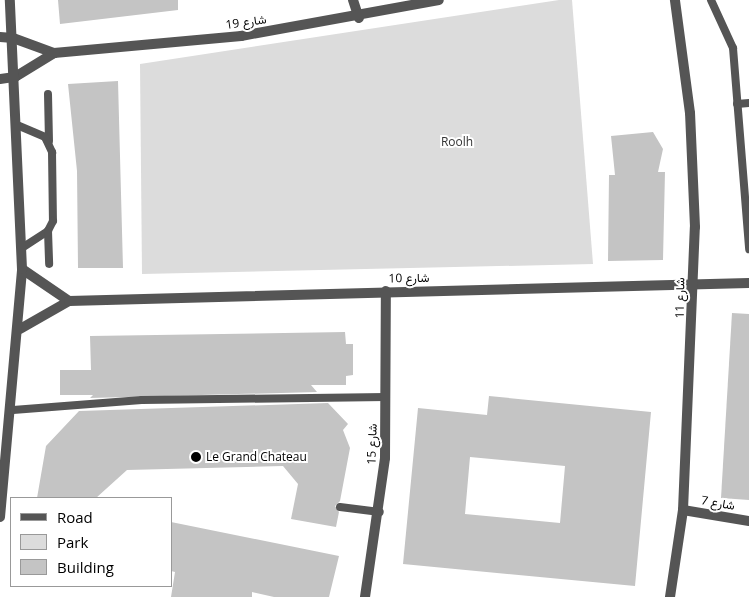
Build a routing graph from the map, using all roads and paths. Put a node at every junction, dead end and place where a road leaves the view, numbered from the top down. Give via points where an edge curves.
1 (10, 0) edge
2 (354, 0) edge
3 (439, 0) edge
4 (675, 0) edge
5 (712, 0) edge
6 (359, 18) junction
7 (0, 37) edge
8 (13, 38) junction
9 (54, 53) junction
10 (15, 77) junction
11 (0, 79) edge
12 (48, 94) dead end
13 (749, 103) edge
14 (737, 104) junction
15 (17, 125) junction
16 (49, 141) junction
17 (48, 230) junction
18 (22, 248) junction
19 (749, 249) edge
20 (49, 264) dead end
21 (22, 270) junction
22 (749, 283) edge
23 (692, 284) junction
24 (386, 291) junction
25 (69, 301) junction
26 (20, 329) junction
27 (386, 397) junction
28 (13, 410) junction
29 (340, 507) dead end
30 (683, 510) junction
31 (380, 512) junction
32 (0, 517) edge
33 (749, 521) edge
34 (365, 597) edge
35 (670, 597) edge

1 - 8 street
2 - 6 street
3 - 6 street, شارع 19
4 - 23 street, شارع 11 via 694,170
5 - 14 lane via 733,48
6 - 9 street, شارع 19 via 241,36
7 - 8 street, شارع 19
8 - 9 street, شارع 19
8 - 10 street
9 - 10 street, شارع 19
10 - 11 street
10 - 15 street
12 - 16 lane
13 - 14 lane
14 - 19 lane
15 - 16 lane
15 - 18 street
16 - 17 lane via 54,221
17 - 18 lane
17 - 20 lane
18 - 21 street
21 - 25 street
21 - 26 street
22 - 23 street, شارع 10
23 - 24 street, شارع 10
23 - 30 street, شارع 11
24 - 25 street, شارع 10
24 - 27 street, شارع 15
25 - 26 street, شارع 10
26 - 28 street
27 - 28 lane via 142,400
27 - 31 street, شارع 15
28 - 32 street
29 - 31 lane
30 - 33 street, شارع 7
30 - 35 street, شارع 11
31 - 34 street, شارع 15

